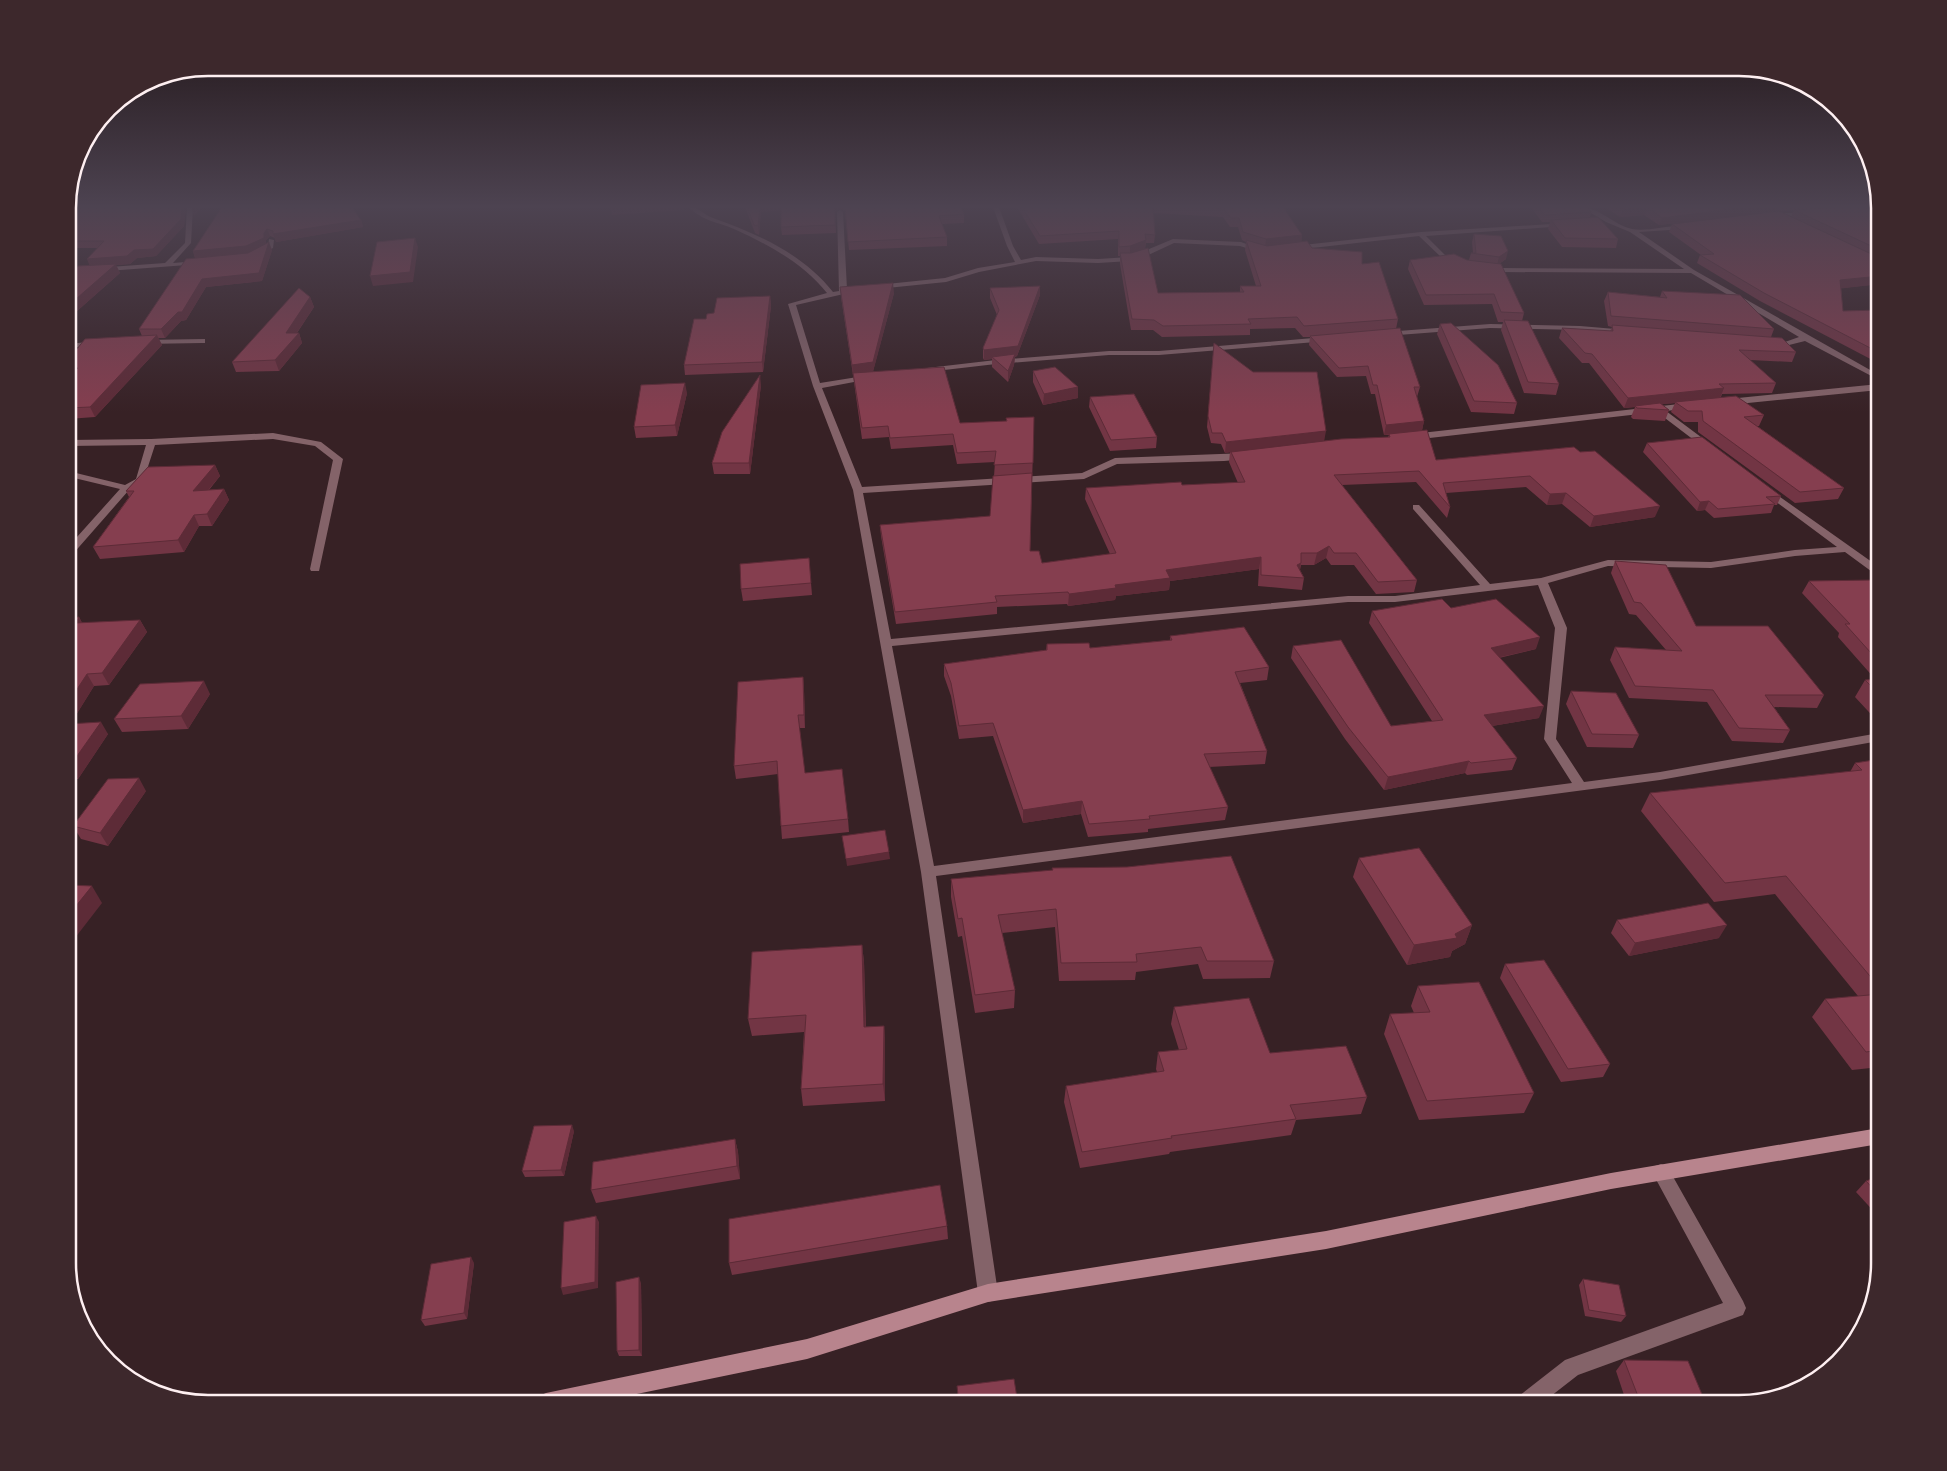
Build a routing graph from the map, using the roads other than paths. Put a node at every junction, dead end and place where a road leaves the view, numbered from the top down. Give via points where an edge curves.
1 (814, 276) edge
2 (838, 276) edge
3 (960, 276) edge
4 (1700, 276) edge
5 (837, 292) junction
6 (1635, 333) edge
7 (1374, 335) edge
8 (1335, 338) edge
9 (1806, 338) junction
10 (202, 341) dead end
11 (110, 342) edge
12 (136, 342) edge
13 (1765, 342) edge
14 (77, 345) edge
15 (921, 371) edge
16 (1871, 373) edge
17 (884, 376) edge
18 (816, 386) junction
19 (1871, 388) edge
20 (1716, 403) edge
21 (1697, 405) edge
22 (1658, 409) junction
23 (1402, 438) edge
24 (151, 442) junction
25 (77, 443) edge
26 (1253, 455) edge
27 (1719, 455) edge
28 (77, 476) edge
29 (1756, 483) edge
30 (126, 488) junction
31 (858, 490) junction
32 (1416, 507) dead end
33 (77, 543) edge
34 (1847, 549) junction
35 (1871, 566) edge
36 (315, 569) dead end
37 (1542, 581) junction
38 (1488, 588) junction
39 (887, 643) junction
40 (1871, 739) edge
41 (1581, 786) junction
42 (928, 872) junction
43 (1871, 1137) edge
44 (1661, 1172) junction
45 (988, 1293) junction
46 (589, 1395) edge
47 (1537, 1395) edge

1 - 5 street
2 - 5 street
3 - 5 street
4 - 9 street
5 - 18 street via 792,304
6 - 7 street via 1490,326
8 - 15 street via 996,362
9 - 13 street via 1785,344
9 - 16 street
10 - 12 street
11 - 14 street
17 - 18 street
18 - 31 street
19 - 20 street
21 - 22 street
22 - 23 street
22 - 27 street
24 - 25 street
24 - 30 street via 140,480
24 - 36 street via 273,436 318,444 338,460
26 - 31 street via 1115,461 1084,476
28 - 30 street
29 - 34 street
30 - 33 street
31 - 39 street
32 - 38 street
34 - 35 street
34 - 37 street via 1711,565 1608,563
37 - 38 street
37 - 41 street via 1561,628 1550,739
38 - 39 street
39 - 42 street
40 - 41 street via 1660,776
41 - 42 street
42 - 45 street
43 - 44 street
44 - 45 street via 1326,1240
44 - 47 street via 1736,1308 1572,1367
45 - 46 street via 807,1349

